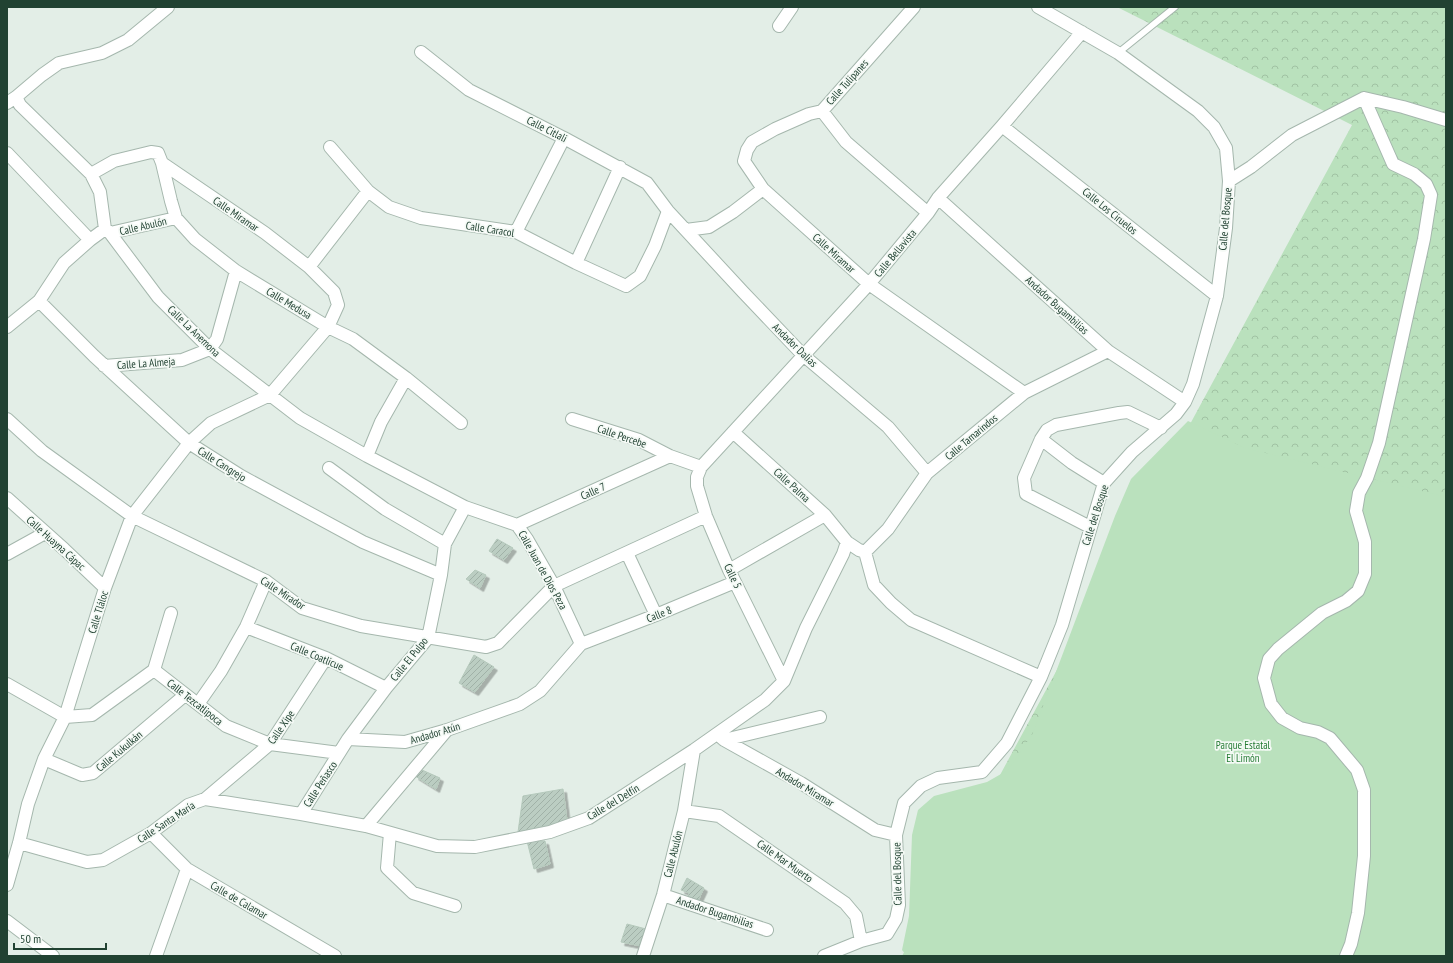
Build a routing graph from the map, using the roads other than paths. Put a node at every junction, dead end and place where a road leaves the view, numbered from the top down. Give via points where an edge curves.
1 (168, 7) edge
2 (792, 7) edge
3 (914, 7) edge
4 (1038, 7) edge
5 (1175, 7) edge
6 (779, 26) dead end
7 (1082, 32) junction
8 (421, 52) dead end
9 (1118, 54) junction
10 (1364, 98) junction
11 (12, 100) edge
12 (822, 111) junction
13 (1446, 120) edge
14 (1002, 126) junction
15 (564, 138) junction
16 (330, 147) dead end
17 (747, 150) joint
18 (7, 153) edge
19 (160, 158) junction
20 (620, 167) junction
21 (91, 174) junction
22 (1229, 181) junction
23 (763, 189) junction
24 (368, 191) junction
25 (938, 198) junction
26 (668, 211) junction
27 (928, 213) junction
28 (176, 218) junction
29 (686, 230) junction
30 (108, 231) junction
31 (516, 232) junction
32 (90, 240) junction
33 (576, 263) junction
34 (309, 267) junction
35 (236, 271) junction
36 (869, 284) junction
37 (1217, 296) junction
38 (39, 301) junction
39 (7, 327) edge
40 (328, 327) junction
41 (210, 349) junction
42 (1108, 351) junction
43 (803, 355) junction
44 (104, 366) junction
45 (406, 378) junction
46 (1024, 393) junction
47 (270, 395) junction
48 (1185, 402) junction
49 (7, 419) edge
50 (572, 419) dead end
51 (461, 423) dead end
52 (1161, 428) junction
53 (733, 432) junction
54 (1041, 439) junction
55 (189, 443) junction
56 (367, 456) junction
57 (670, 456) junction
58 (701, 467) junction
59 (329, 468) dead end
60 (927, 473) junction
61 (1104, 483) junction
62 (7, 498) edge
63 (466, 507) junction
64 (132, 516) junction
65 (706, 516) junction
66 (825, 516) junction
67 (517, 525) junction
68 (1090, 528) junction
69 (45, 533) junction
70 (847, 542) junction
71 (445, 544) junction
72 (862, 551) junction
73 (627, 553) junction
74 (7, 554) edge
75 (728, 570) junction
76 (441, 575) junction
77 (266, 581) junction
78 (735, 582) junction
79 (554, 586) junction
80 (105, 588) junction
81 (171, 613) dead end
82 (656, 616) junction
83 (246, 627) junction
84 (428, 638) junction
85 (581, 644) junction
86 (326, 658) junction
87 (154, 670) junction
88 (1041, 677) junction
89 (784, 681) junction
90 (7, 684) edge
91 (386, 688) junction
92 (185, 696) junction
93 (198, 704) junction
94 (65, 717) junction
95 (820, 717) dead end
96 (447, 730) junction
97 (720, 737) junction
98 (348, 739) junction
99 (270, 744) junction
100 (694, 750) junction
101 (339, 753) junction
102 (44, 759) junction
103 (205, 799) junction
104 (684, 811) junction
105 (301, 814) junction
106 (366, 826) junction
107 (390, 832) junction
108 (151, 833) junction
109 (896, 835) junction
110 (19, 843) junction
111 (187, 870) junction
112 (7, 885) edge
113 (663, 895) junction
114 (455, 906) dead end
115 (7, 921) edge
116 (767, 930) dead end
117 (861, 941) junction
118 (53, 956) edge
119 (156, 956) edge
120 (335, 956) edge
121 (643, 956) edge
122 (824, 956) edge
123 (1346, 956) edge

1 - 11 street via 128,40 102,53 59,63
2 - 6 street
3 - 12 street, Calle Tulipanes
4 - 7 street, Calle del Bosque
5 - 9 lane
7 - 9 street, Calle del Bosque
7 - 14 street, Calle Bellavista
8 - 15 street, Calle Citlali via 469,90
9 - 22 street, Calle del Bosque via 1198,111 1214,127 1226,148
10 - 13 street
10 - 22 street via 1292,135
10 - 123 street via 1393,164 1414,174 1426,184 1431,195 1424,239 1379,443 1359,493 1356,511 1365,542 1365,574 1358,591 1346,601 1322,613 1278,649 1269,659 1264,678 1271,704 1282,718 1300,728 1330,738 1357,770 1364,790 1364,856 1358,913
11 - 21 street, Calle La Anemona
12 - 17 street, Calle Tulipanes via 775,129 752,142
12 - 27 street via 846,142
14 - 25 street, Calle Bellavista
14 - 37 street, Calle Los Ciruelos
15 - 20 street, Calle Citlali
15 - 31 street
16 - 24 street, Calle Caracol
17 - 23 street, Calle Miramar via 744,161
18 - 32 street
19 - 21 street via 151,152 114,161
19 - 28 street, Calle Medusa
19 - 34 street, Calle Miramar
20 - 26 street, Calle Citlali via 647,183
20 - 33 street
21 - 30 street, Calle La Anemona via 100,192
22 - 37 street, Calle del Bosque
23 - 29 street via 709,227
23 - 36 street, Calle Miramar
24 - 31 street, Calle Caracol via 389,207 421,218
24 - 34 street
25 - 27 street, Calle Bellavista
25 - 42 street, Andador Bugambilias
26 - 29 street, Andador Dalias
26 - 33 street, Calle Caracol via 640,276 626,286
27 - 36 street, Calle Bellavista
28 - 30 street, Calle Abulón
28 - 35 street, Calle Medusa via 195,240
29 - 43 street, Andador Dalias
30 - 32 street, Calle Abulón
30 - 41 street, Calle La Anemona via 158,297
31 - 33 street, Calle Caracol
32 - 38 street, Calle Abulón via 64,263
34 - 40 street, Calle Miramar via 334,292 338,305
35 - 40 street, Calle Medusa
35 - 41 street via 218,339
36 - 43 street, Calle Bellavista
36 - 46 street, Calle Miramar
37 - 48 street, Calle del Bosque via 1193,384
38 - 39 street, Calle Abulón
38 - 44 street, Calle Cangrejo
40 - 45 street, Calle Medusa via 353,339
40 - 47 street
41 - 44 street, Calle La Almeja via 182,360
41 - 47 street, Calle La Anemona
42 - 46 street, Calle Tamarindos
42 - 48 street, Andador Bugambilias
43 - 53 street, Calle Bellavista
43 - 60 street, Andador Dalias via 888,427
44 - 55 street, Calle Cangrejo
45 - 51 street, Calle Medusa
45 - 56 street
46 - 60 street, Calle Tamarindos
47 - 55 street, Calle Tláloc via 211,423
47 - 56 street, Calle La Anemona via 300,418
48 - 52 street, Calle del Bosque
49 - 64 street, Calle Mirador via 42,450
50 - 57 street, Calle Percebe via 639,440
52 - 54 street via 1128,412 1056,425 1047,430
52 - 61 street, Calle del Bosque via 1132,452
53 - 58 street, Calle Bellavista
53 - 66 street, Calle Palma
54 - 61 street
54 - 68 street via 1024,478 1026,494
55 - 64 street, Calle Tláloc
55 - 76 street, Calle Cangrejo via 241,476 363,542
56 - 63 street, Calle La Anemona
57 - 58 street, Calle Percebe
57 - 67 street, Calle 7
58 - 65 street, Calle 5 via 697,486
59 - 71 street via 385,509
60 - 72 street, Calle Tamarindos via 888,529
61 - 68 street, Calle del Bosque
62 - 69 street, Calle Huayna Cápac
63 - 67 street, Calle Juan de Dios Peza
63 - 71 street, Calle El Pulpo
64 - 77 street, Calle Mirador
64 - 80 street, Calle Tláloc
65 - 73 street
65 - 75 street, Calle 5
66 - 70 street, Calle Palma
66 - 75 street
67 - 79 street, Calle Juan de Dios Peza
68 - 88 street, Calle del Bosque via 1062,625
69 - 74 street
69 - 80 street, Calle Huayna Cápac
70 - 72 street, Calle Palma
70 - 89 street
71 - 76 street, Calle El Pulpo
72 - 88 street via 874,585 911,620
73 - 79 street
73 - 82 street
75 - 78 street, Calle 5
76 - 84 street, Calle El Pulpo
77 - 83 street
77 - 84 street, Calle Mirador via 302,608 361,626
78 - 82 street, Calle 8
78 - 89 street, Calle 5
79 - 84 street, Calle Mirador via 498,643 486,647
79 - 85 street, Calle Juan de Dios Peza
80 - 94 street, Calle Tláloc
81 - 87 street
82 - 85 street, Calle 8
83 - 86 street, Calle Coatlicue
83 - 93 street via 221,672
84 - 91 street, Calle El Pulpo
85 - 96 street, Andador Atún via 540,691 520,704
86 - 91 street, Calle Coatlicue
86 - 99 street, Calle Xipe
87 - 92 street, Calle Tezcatlipoca
87 - 94 street via 92,715
88 - 109 street, Calle del Bosque via 1007,743 982,772 938,778 921,786 904,803
89 - 97 street, Calle del Delfín
90 - 94 street
91 - 98 street, Calle El Pulpo
92 - 93 street, Calle Tezcatlipoca
92 - 102 street, Calle Kukulkán via 93,773 82,775
93 - 99 street, Calle Tezcatlipoca via 226,726
94 - 102 street, Calle Tláloc
95 - 97 street
96 - 98 street, Andador Atún via 406,742
96 - 106 street
97 - 100 street, Calle del Delfín
97 - 109 street, Andador Miramar via 801,783 875,830
98 - 101 street, Calle El Pulpo
99 - 101 street, Calle Tezcatlipoca
99 - 103 street, Calle Xipe
100 - 104 street, Calle Abulón
100 - 107 street, Calle del Delfín via 589,818 550,832 474,847 437,846
101 - 105 street, Calle Peñasco
102 - 110 street, Calle Tláloc via 28,804
103 - 105 street, Calle Santa María
103 - 108 street, Calle Santa María via 188,805
104 - 113 street, Calle Abulón
104 - 117 street, Calle Mar Muerto via 719,816 845,903 856,916
105 - 106 street, Calle Santa María
106 - 107 street, Calle del Delfín
107 - 114 street via 387,868 413,893
108 - 110 street, Calle Santa María via 103,860 87,862
108 - 111 street, Calle de Calamar
109 - 117 street, Calle del Bosque via 899,905 896,919 887,934
110 - 112 street, Calle Tláloc
111 - 119 street
111 - 120 street, Calle de Calamar
113 - 116 street, Andador Bugambilias
113 - 121 street, Calle Abulón
115 - 118 street
117 - 122 street, Calle del Bosque

